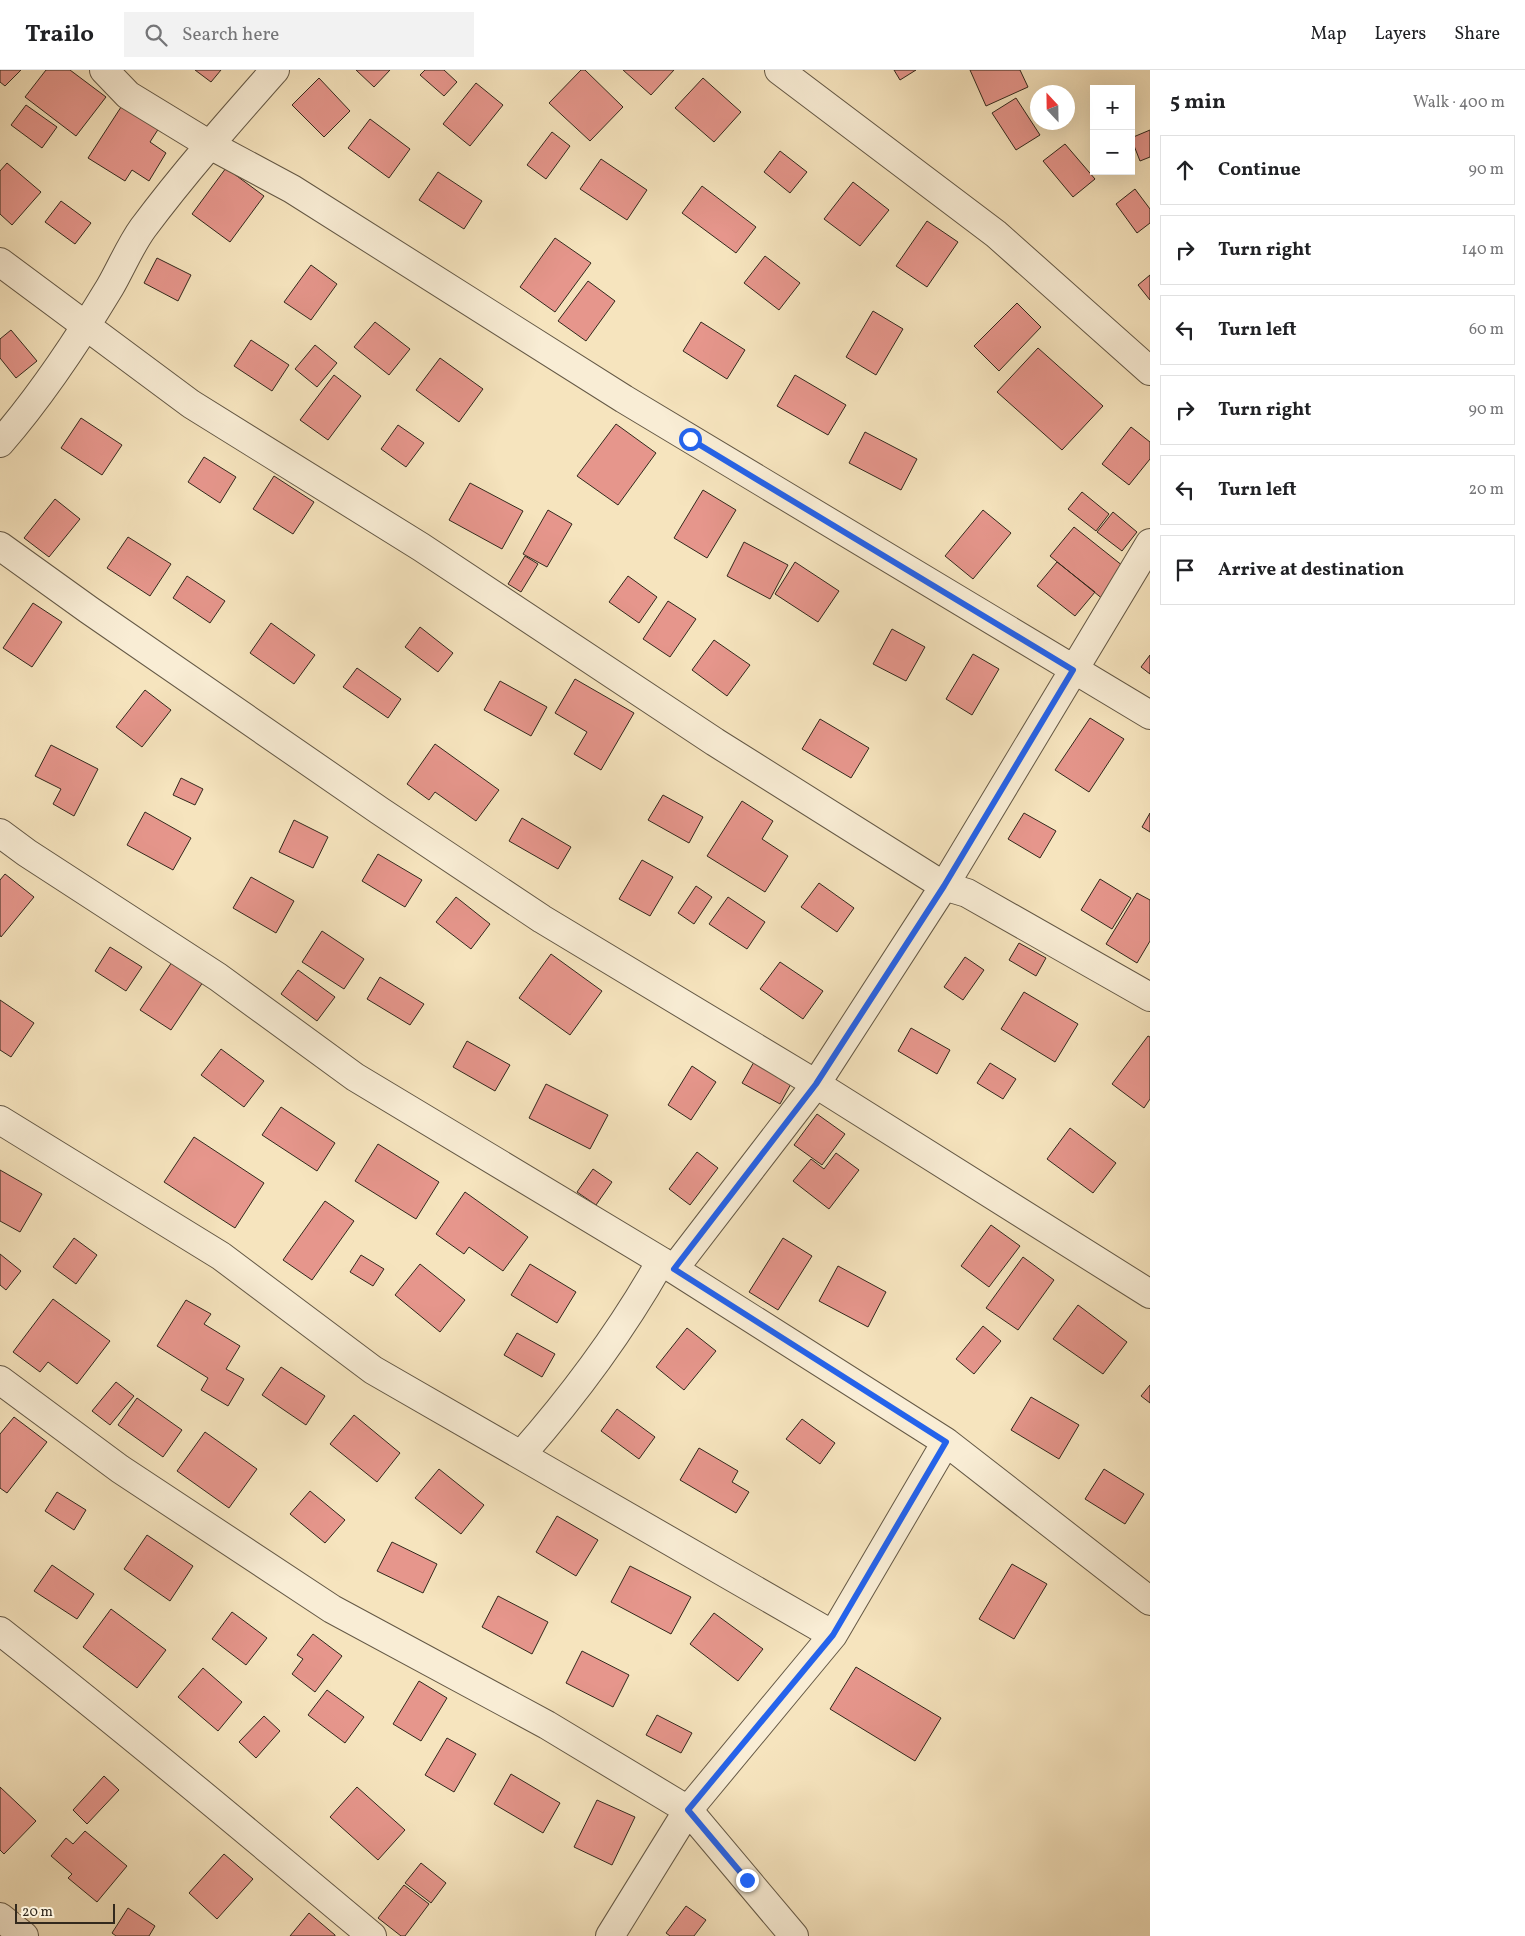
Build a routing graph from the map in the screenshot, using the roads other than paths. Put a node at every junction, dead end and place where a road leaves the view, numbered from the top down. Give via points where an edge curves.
1 (104, 70) edge
2 (275, 70) edge
3 (779, 70) edge
4 (210, 145) junction
5 (0, 262) edge
6 (86, 324) junction
7 (1150, 371) edge
8 (0, 443) edge
9 (1150, 543) edge
10 (0, 546) edge
11 (1073, 670) junction
12 (1150, 715) edge
13 (0, 833) edge
14 (944, 886) junction
15 (1150, 997) edge
16 (816, 1084) junction
17 (0, 1120) edge
18 (668, 1265) junction
19 (1150, 1294) edge
20 (0, 1380) edge
21 (946, 1442) junction
22 (522, 1454) junction
23 (1150, 1601) edge
24 (0, 1631) edge
25 (833, 1635) junction
26 (688, 1810) junction
27 (0, 1917) edge
28 (24, 1936) edge
29 (372, 1936) edge
30 (610, 1936) edge
31 (794, 1936) edge

1 - 4 street via 128,95
2 - 4 street
3 - 7 street via 996,234
4 - 6 street via 142,229
4 - 11 street via 292,189 624,399
5 - 6 street
6 - 8 street via 23,417
6 - 14 street via 191,404 421,547 715,742
9 - 11 street
10 - 16 street via 96,616 542,919
11 - 12 street
11 - 14 street
13 - 18 street via 218,977 355,1076
14 - 15 street via 967,893
14 - 16 street
16 - 18 street
16 - 19 street
17 - 22 street via 221,1256 373,1370
18 - 21 street
18 - 22 street via 642,1294 562,1409
20 - 26 street via 120,1469 332,1609 547,1725
21 - 23 street
21 - 25 street
22 - 25 street
24 - 29 street via 75,1689
25 - 26 street
26 - 30 street
26 - 31 street
27 - 28 street

